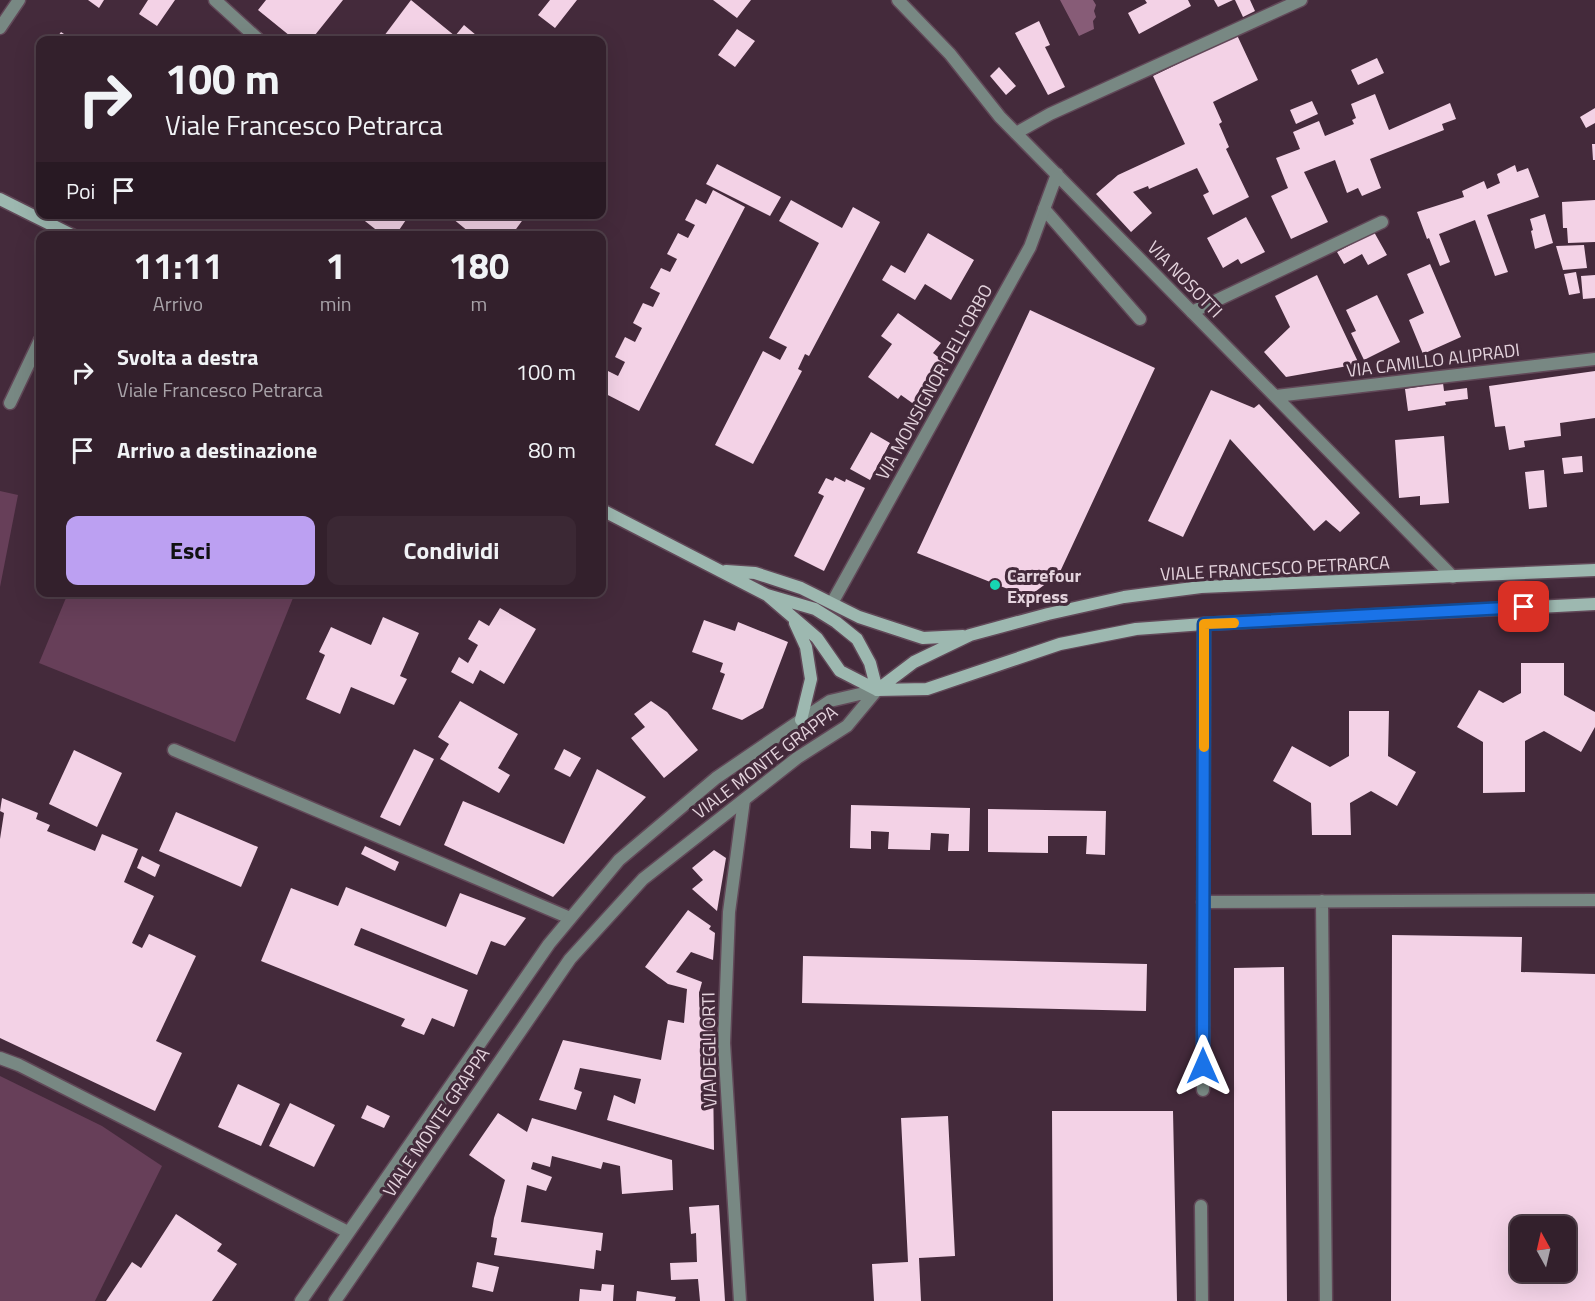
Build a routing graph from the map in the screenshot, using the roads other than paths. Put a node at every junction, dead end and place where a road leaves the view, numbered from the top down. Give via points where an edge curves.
1 (19, 0) edge
2 (216, 0) edge
3 (898, 0) edge
4 (1301, 0) edge
5 (0, 28) edge
6 (255, 36) edge
7 (1016, 133) junction
8 (1057, 174) junction
9 (0, 199) edge
10 (1044, 209) junction
11 (36, 217) edge
12 (40, 219) edge
13 (1383, 222) dead end
14 (64, 231) edge
15 (1192, 312) junction
16 (1140, 319) dead end
17 (36, 348) edge
18 (1595, 359) edge
19 (1276, 396) junction
20 (10, 403) dead end
21 (606, 512) edge
22 (720, 570) junction
23 (1595, 570) edge
24 (1453, 577) junction
25 (768, 595) junction
26 (832, 603) junction
27 (1595, 604) edge
28 (793, 619) junction
29 (1204, 624) junction
30 (970, 635) junction
31 (877, 690) junction
32 (801, 720) junction
33 (174, 750) dead end
34 (744, 800) junction
35 (1595, 900) edge
36 (1322, 901) junction
37 (1203, 902) junction
38 (570, 918) junction
39 (0, 1058) edge
40 (1203, 1090) dead end
41 (1201, 1206) dead end
42 (348, 1232) junction
43 (301, 1301) edge
44 (335, 1301) edge
45 (740, 1301) edge
46 (1202, 1301) edge
47 (1326, 1301) edge

1 - 5 street
2 - 6 street
3 - 7 street, VIA NOSOTTI via 950,54
4 - 7 street
7 - 8 street, VIA NOSOTTI
8 - 10 street, VIA MONSIGNOR DELL'ORBO
8 - 15 street, VIA NOSOTTI
9 - 11 main road
10 - 16 street
10 - 26 street, VIA MONSIGNOR DELL'ORBO via 1030,247
12 - 14 main road
13 - 15 street
15 - 19 street, VIA NOSOTTI
17 - 20 street
18 - 19 street, VIA CAMILLO ALIPRADI
19 - 24 street, VIA NOSOTTI
21 - 22 main road
22 - 25 main road
22 - 26 main road via 755,573
23 - 24 main road, VIALE FRANCESCO PETRARCA
24 - 30 main road, VIALE FRANCESCO PETRARCA via 1201,587 1124,597
25 - 28 main road
25 - 31 main road via 815,609 857,639 870,663
26 - 30 main road via 860,617 923,638
27 - 29 main road
28 - 31 main road via 817,639 840,671
28 - 32 main road via 806,647 811,679
29 - 31 main road via 1136,629 1060,644 927,689
29 - 37 street
30 - 31 main road, VIALE FRANCESCO PETRARCA via 914,662
31 - 32 street, VIALE MONTE GRAPPA via 830,702
31 - 34 street, VIALE MONTE GRAPPA via 847,726 797,758
32 - 38 street, VIALE MONTE GRAPPA via 717,778 619,860
33 - 38 street
34 - 44 street, VIALE MONTE GRAPPA via 643,879 570,959
34 - 45 street, VIA DEGLI ORTI via 729,912 724,1042
35 - 36 street
36 - 37 street
36 - 47 street
37 - 40 street
38 - 42 street, VIALE MONTE GRAPPA
39 - 42 street
41 - 46 street
42 - 43 street, VIALE MONTE GRAPPA

